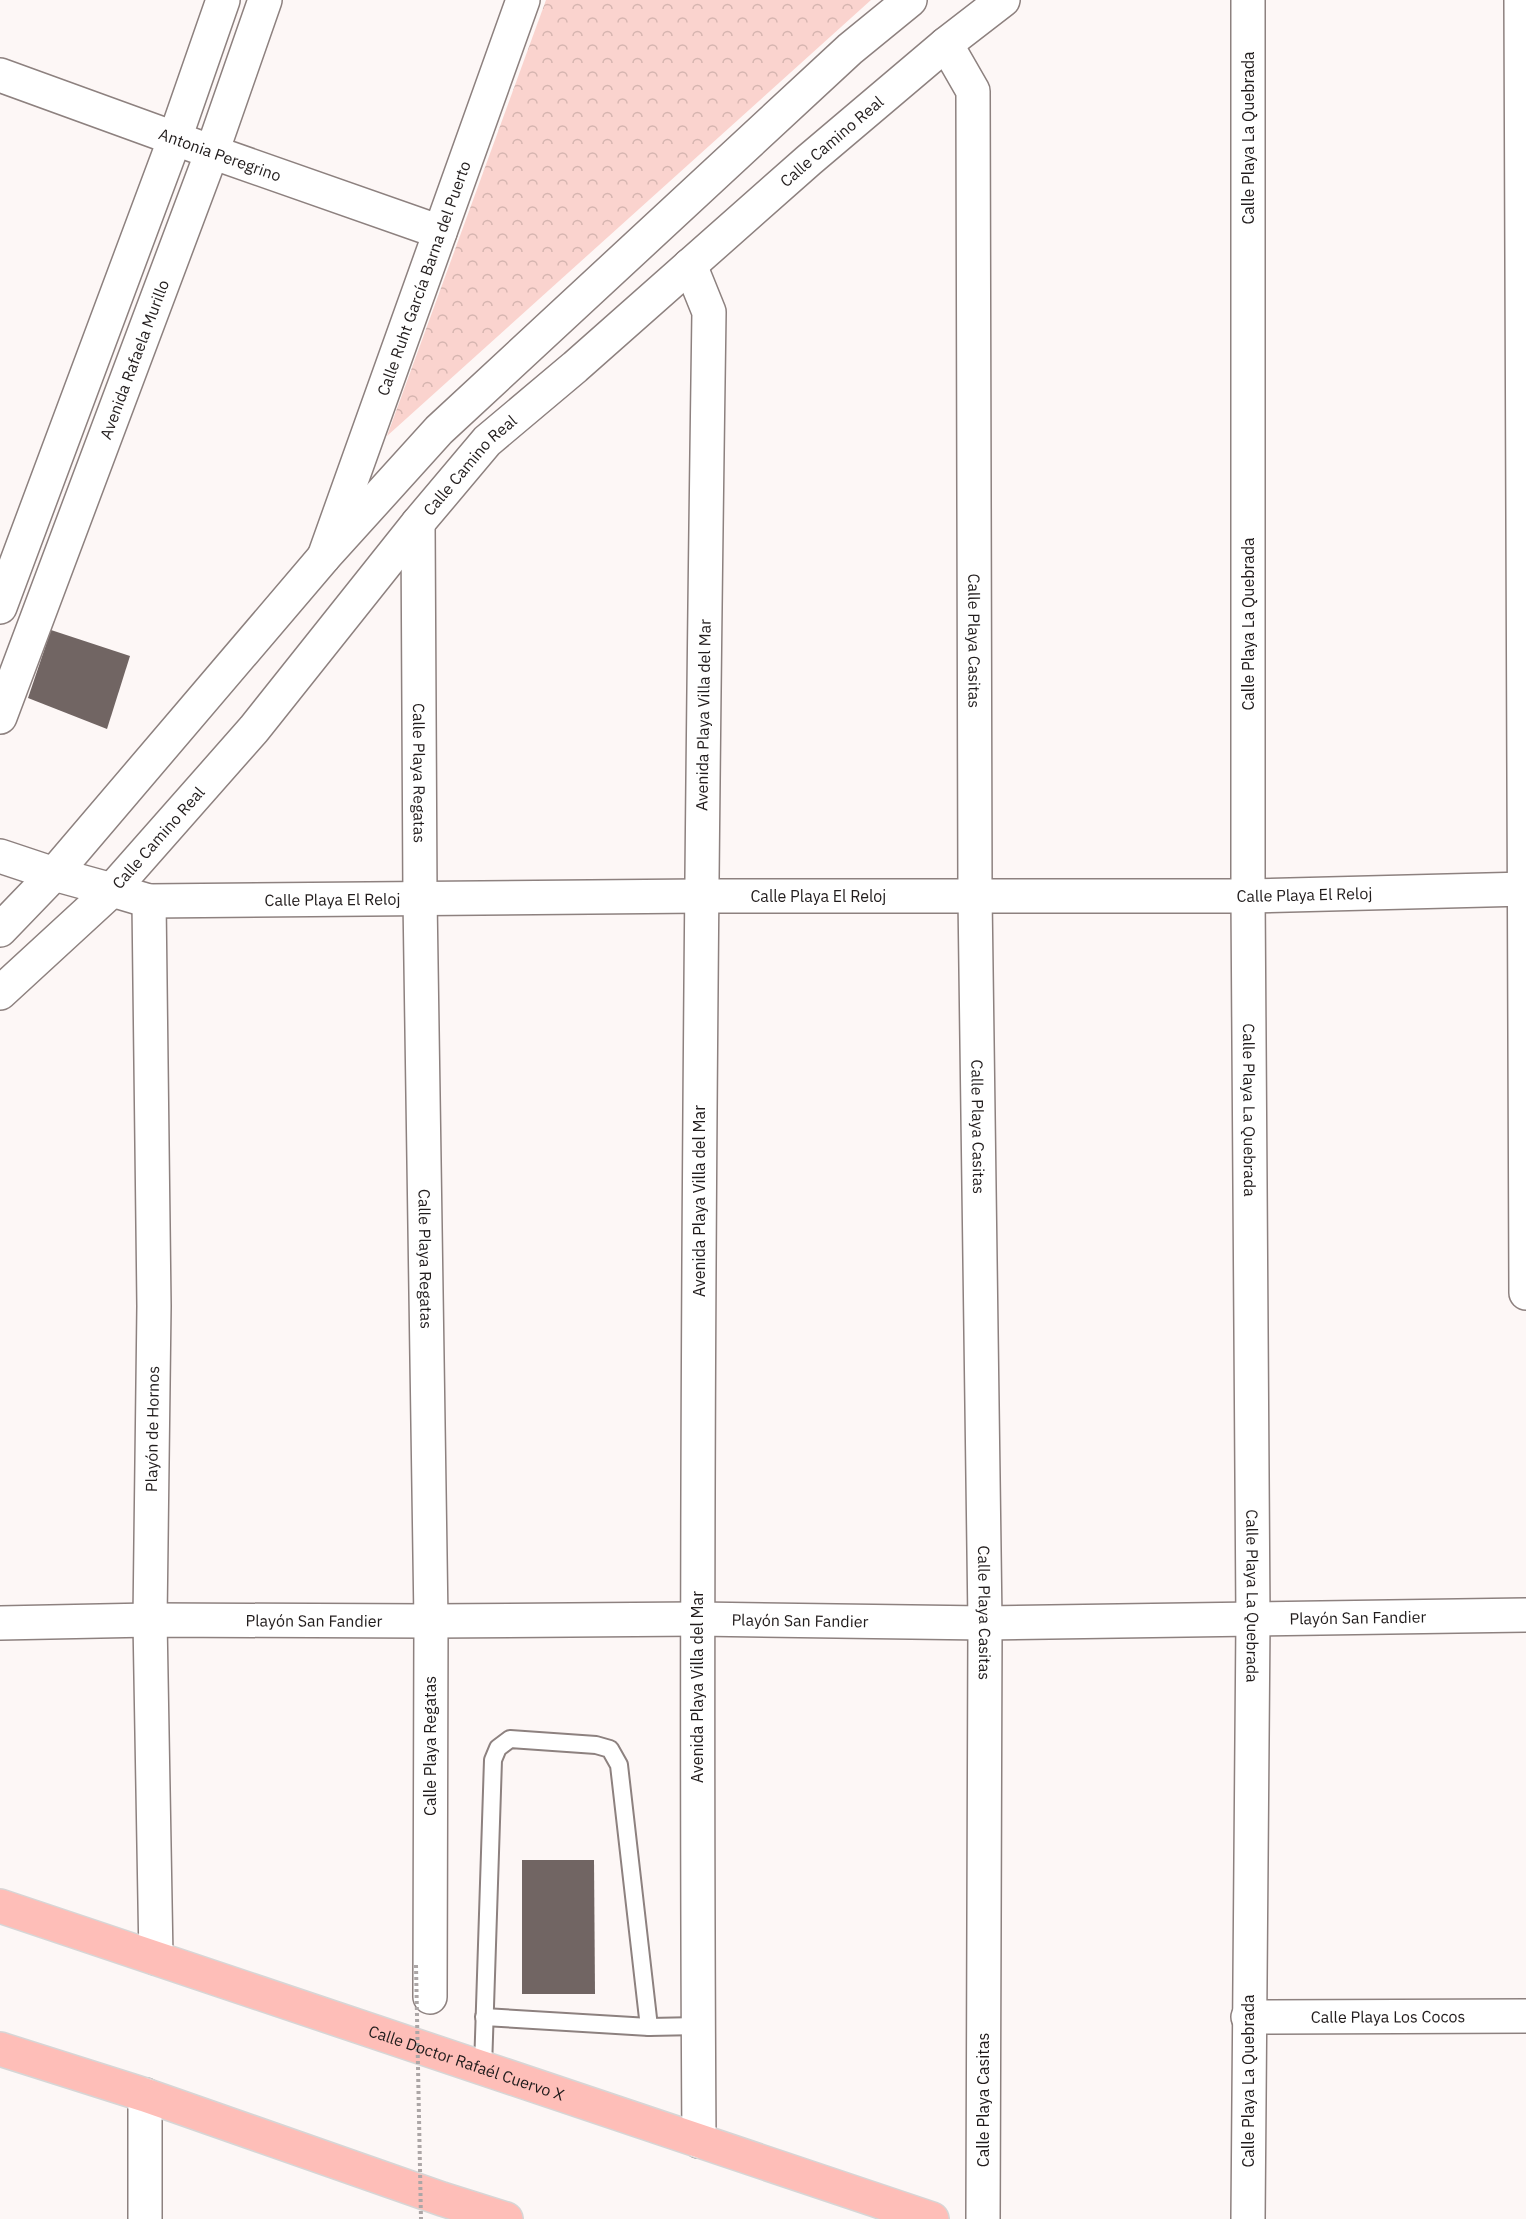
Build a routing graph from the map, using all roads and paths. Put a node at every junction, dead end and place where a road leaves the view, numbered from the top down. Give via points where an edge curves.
1 (223, 0) edge
2 (265, 0) edge
3 (523, 0) edge
4 (910, 0) edge
5 (1003, 0) edge
6 (1248, 0) edge
7 (1521, 0) edge
8 (946, 44) junction
9 (0, 75) edge
10 (175, 138) junction
11 (212, 152) junction
12 (440, 232) junction
13 (690, 265) junction
14 (418, 523) junction
15 (324, 557) junction
16 (0, 607) edge
17 (0, 717) edge
18 (0, 856) edge
19 (54, 874) junction
20 (1525, 889) edge
21 (112, 890) junction
22 (700, 896) junction
23 (975, 896) junction
24 (1248, 896) junction
25 (420, 898) junction
26 (150, 901) junction
27 (0, 930) edge
28 (0, 993) edge
29 (1526, 1293) edge
30 (1526, 1615) edge
31 (697, 1619) junction
32 (150, 1620) junction
33 (1253, 1620) junction
34 (431, 1621) junction
35 (0, 1623) edge
36 (985, 1623) junction
37 (0, 1906) edge
38 (156, 1958) junction
39 (416, 1965) dead end
40 (430, 1997) dead end
41 (1526, 2016) edge
42 (484, 2017) junction
43 (1248, 2017) junction
44 (699, 2026) junction
45 (649, 2027) junction
46 (0, 2049) edge
47 (483, 2068) junction
48 (145, 2095) junction
49 (699, 2141) junction
50 (435, 2212) edge
51 (145, 2219) edge
52 (506, 2219) edge
53 (932, 2219) edge
54 (983, 2219) edge
55 (1248, 2219) edge

1 - 10 street
2 - 11 street, Avenida Rafaela Murillo
3 - 12 street, Calle Ruht García Barna del Puerto
4 - 15 street via 850,49 440,430
5 - 8 street, Calle Camino Real
6 - 24 street, Calle Playa La Quebrada
7 - 20 street
8 - 13 street, Calle Camino Real
8 - 23 street, Calle Playa Casitas via 973,91
9 - 10 street, Antonia Peregrino
10 - 11 street, Antonia Peregrino
10 - 16 street
11 - 12 street, Antonia Peregrino
11 - 17 street, Avenida Rafaela Murillo
12 - 15 street, Calle Ruht García Barna del Puerto
13 - 14 street, Calle Camino Real via 487,441
13 - 22 street, Avenida Playa Villa del Mar via 708,312
14 - 21 street, Calle Camino Real via 254,729
14 - 25 street, Calle Playa Regatas
15 - 19 street
18 - 19 street, Calle Playa El Reloj
19 - 21 street, Calle Playa El Reloj
19 - 27 street
20 - 24 street, Calle Playa El Reloj
20 - 29 street
21 - 26 street, Calle Playa El Reloj
21 - 28 street, Calle Camino Real
22 - 23 street, Calle Playa El Reloj
22 - 25 street, Calle Playa El Reloj
22 - 31 street, Avenida Playa Villa del Mar
23 - 24 street, Calle Playa El Reloj
23 - 36 street, Calle Playa Casitas
24 - 33 street, Calle Playa La Quebrada
25 - 26 street, Calle Playa El Reloj
25 - 34 street, Calle Playa Regatas
26 - 32 street, Playón de Hornos via 154,1306
30 - 33 street, Playón San Fandier
31 - 34 street, Playón San Fandier
31 - 36 street, Playón San Fandier
31 - 44 street, Avenida Playa Villa del Mar
32 - 34 street, Playón San Fandier
32 - 35 street, Playón San Fandier
32 - 38 street, Playón de Hornos
33 - 36 street, Playón San Fandier
33 - 43 street, Calle Playa La Quebrada
34 - 40 street, Calle Playa Regatas
36 - 54 street, Calle Playa Casitas
37 - 38 main road, Calle Doctor Rafaél Cuervo X
38 - 47 main road, Calle Doctor Rafaél Cuervo X
39 - 50 path, bridge
41 - 43 street, Calle Playa Los Cocos
42 - 45 lane
42 - 45 lane via 493,1760 498,1749 510,1739 596,1745 610,1749 619,1765
42 - 47 lane
43 - 55 street, Calle Playa La Quebrada
44 - 45 lane
44 - 49 street, Avenida Playa Villa del Mar
46 - 48 main road
47 - 49 main road, Calle Doctor Rafaél Cuervo X
48 - 50 main road
48 - 51 street
49 - 53 main road, Calle Doctor Rafaél Cuervo X
50 - 52 main road

